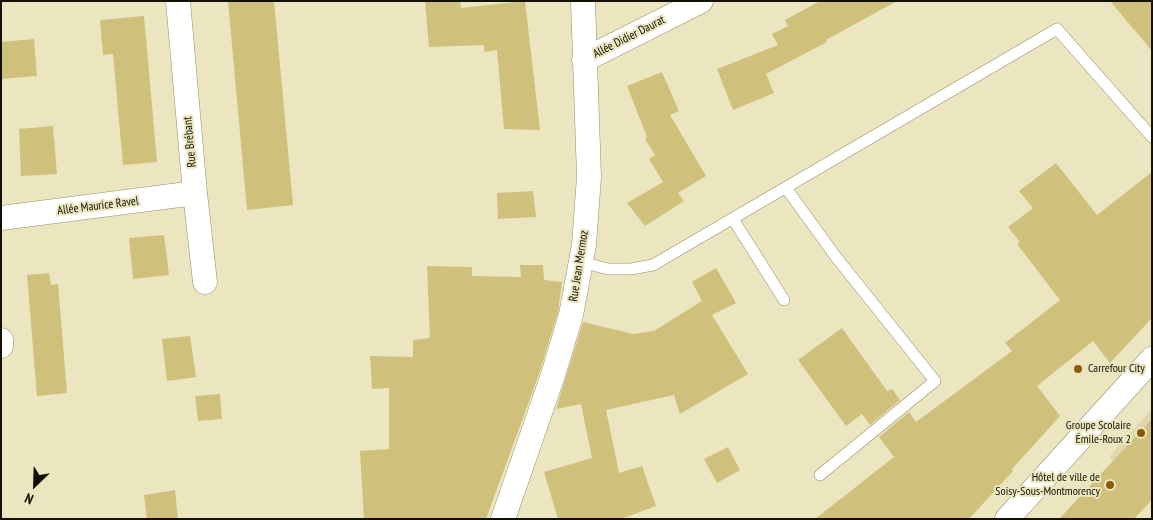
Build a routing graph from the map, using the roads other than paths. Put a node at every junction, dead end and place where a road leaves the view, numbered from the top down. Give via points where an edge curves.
1 (178, 1) edge
2 (583, 1) edge
3 (700, 1) edge
4 (584, 60) junction
5 (1152, 137) edge
6 (786, 188) junction
7 (195, 193) junction
8 (1, 218) edge
9 (733, 219) junction
10 (581, 262) junction
11 (205, 282) dead end
12 (784, 300) dead end
13 (1, 340) edge
14 (1, 346) edge
15 (1152, 359) edge
16 (820, 475) dead end
17 (503, 519) edge
18 (1007, 519) edge

1 - 7 street, Rue Brébant
2 - 4 street, Rue Jean Mermoz
3 - 4 street, Allée Didier Daurat
4 - 10 street, Rue Jean Mermoz via 589,177
5 - 6 lane via 1057,29
6 - 9 lane
6 - 16 lane via 935,381
7 - 8 street, Allée Maurice Ravel
7 - 11 street, Rue Brébant
9 - 10 lane via 653,265 608,269
9 - 12 lane
10 - 17 street, Rue Jean Mermoz via 571,314 552,378
13 - 14 street
15 - 18 street

